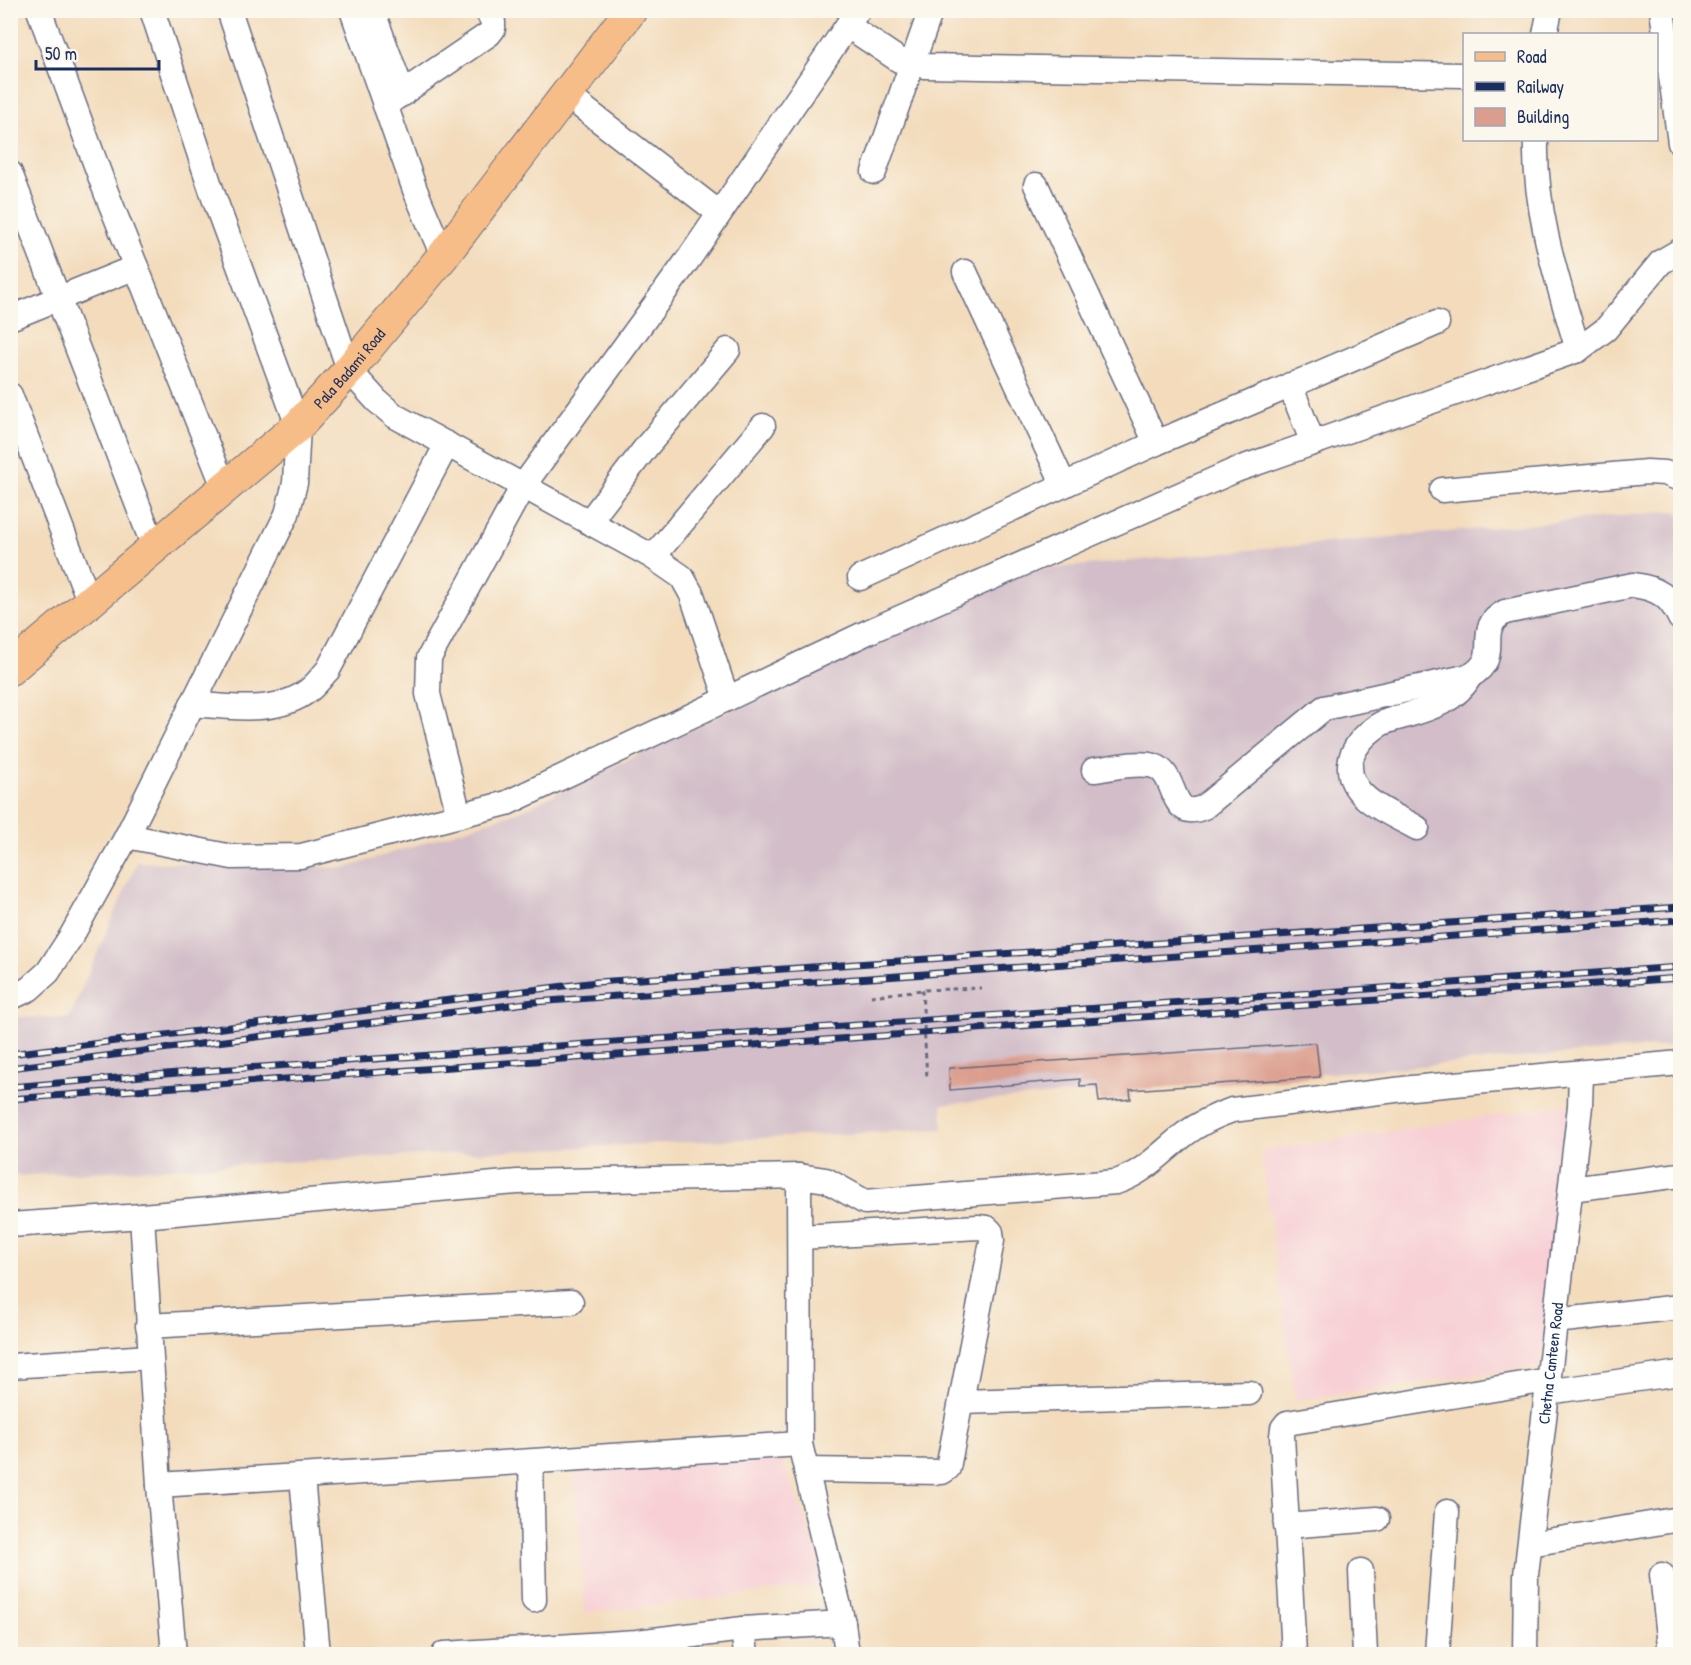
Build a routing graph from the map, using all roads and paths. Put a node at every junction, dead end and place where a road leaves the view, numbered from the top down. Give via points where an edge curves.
1 (39, 10) edge
2 (152, 10) edge
3 (229, 10) edge
4 (352, 10) edge
5 (372, 10) edge
6 (487, 10) edge
7 (631, 10) edge
8 (931, 10) edge
9 (1550, 10) edge
10 (1662, 10) edge
11 (853, 18) edge
12 (1545, 33) edge
13 (912, 64) junction
14 (1463, 75) edge
15 (568, 96) junction
16 (394, 100) junction
17 (1536, 141) edge
18 (1680, 144) edge
19 (874, 172) dead end
20 (10, 173) edge
21 (1036, 185) dead end
22 (719, 213) junction
23 (1680, 251) edge
24 (443, 256) junction
25 (136, 267) junction
26 (965, 272) dead end
27 (58, 297) junction
28 (10, 318) edge
29 (1437, 324) dead end
30 (728, 350) dead end
31 (1578, 350) junction
32 (349, 370) junction
33 (1290, 385) junction
34 (10, 395) edge
35 (298, 426) junction
36 (763, 426) dead end
37 (1313, 442) junction
38 (1156, 443) junction
39 (447, 444) junction
40 (1680, 479) edge
41 (1064, 485) junction
42 (523, 486) junction
43 (224, 487) junction
44 (1442, 490) dead end
45 (589, 522) junction
46 (154, 548) junction
47 (653, 557) junction
48 (860, 578) dead end
49 (90, 603) junction
50 (1680, 618) edge
51 (10, 669) edge
52 (1470, 676) junction
53 (727, 699) junction
54 (192, 704) junction
55 (1094, 770) dead end
56 (459, 815) junction
57 (1417, 828) dead end
58 (127, 836) junction
59 (981, 987) dead end
60 (922, 990) junction
61 (871, 996) dead end
62 (10, 998) edge
63 (1680, 1063) edge
64 (1581, 1073) junction
65 (927, 1078) dead end
66 (1680, 1175) edge
67 (799, 1176) junction
68 (1571, 1189) junction
69 (142, 1216) junction
70 (10, 1225) edge
71 (800, 1237) junction
72 (571, 1302) dead end
73 (1680, 1307) edge
74 (1555, 1321) junction
75 (148, 1326) junction
76 (150, 1357) junction
77 (10, 1366) edge
78 (1680, 1373) edge
79 (1548, 1386) junction
80 (1249, 1393) dead end
81 (962, 1402) junction
82 (800, 1444) junction
83 (531, 1462) junction
84 (806, 1470) junction
85 (302, 1478) junction
86 (159, 1485) junction
87 (1447, 1512) dead end
88 (1377, 1519) dead end
89 (1680, 1519) edge
90 (1286, 1526) junction
91 (1530, 1544) junction
92 (1361, 1571) dead end
93 (1662, 1575) dead end
94 (534, 1600) dead end
95 (843, 1623) junction
96 (743, 1629) junction
97 (697, 1645) edge
98 (637, 1648) edge
99 (581, 1650) edge
100 (526, 1652) edge
101 (473, 1653) edge
102 (174, 1654) edge
103 (318, 1654) edge
104 (444, 1654) edge
105 (746, 1654) edge
106 (848, 1654) edge
107 (1294, 1654) edge
108 (1365, 1654) edge
109 (1437, 1654) edge
110 (1525, 1654) edge
111 (1671, 1654) edge

1 - 25 street
2 - 35 street via 213,195
3 - 32 street
4 - 16 street
5 - 16 street
6 - 16 street via 493,22 489,34
7 - 15 main road, Pala Badami Road
8 - 13 street
9 - 12 street
10 - 18 street
11 - 13 street via 898,60
11 - 22 street
13 - 14 street
13 - 19 street
15 - 22 street
15 - 24 main road, Pala Badami Road
16 - 24 street via 415,190
17 - 31 street via 1538,188 1547,242
20 - 27 street
21 - 38 street
22 - 42 street
23 - 31 street via 1661,262 1606,329
24 - 32 main road, Pala Badami Road
25 - 27 street
25 - 43 street
26 - 41 street
27 - 28 street
27 - 46 street
29 - 33 street
30 - 45 street
31 - 37 street
32 - 35 main road, Pala Badami Road
32 - 39 street via 395,416
33 - 37 street
33 - 38 street
34 - 49 street
35 - 43 main road, Pala Badami Road
35 - 54 street via 295,483 287,514
36 - 47 street
37 - 53 street via 1236,470 870,631
38 - 41 street
39 - 42 street
39 - 54 street via 328,670 309,690 290,701 260,706
40 - 44 street via 1647,472
41 - 48 street
42 - 45 street
42 - 56 street via 429,658 428,693
43 - 46 main road, Pala Badami Road
45 - 47 street
46 - 49 main road, Pala Badami Road
47 - 53 street via 682,577 687,586
49 - 51 main road, Pala Badami Road
50 - 52 street via 1668,598 1652,587 1633,585 1505,612 1493,618 1488,629 1488,656 1483,668
52 - 55 street via 1324,708 1196,810 1185,809 1178,803 1164,771 1154,766
52 - 57 street via 1463,689 1450,699 1380,724 1360,741 1351,756 1350,773 1361,794
53 - 56 street via 507,803
54 - 58 street
56 - 58 street via 301,856 232,857
58 - 62 street via 48,972 29,989
59 - 60 path
60 - 61 path
60 - 65 path
63 - 64 street
64 - 67 street via 1232,1110 1207,1119 1134,1176 1116,1182 865,1202 826,1180
64 - 68 street, Chetna Canteen Road
66 - 68 street
67 - 69 street via 517,1182
67 - 71 street
68 - 74 street, Chetna Canteen Road
69 - 70 street
69 - 75 street
71 - 81 street via 987,1228 992,1241
71 - 82 street
72 - 75 street
73 - 74 street
74 - 79 street, Chetna Canteen Road
75 - 76 street
76 - 77 street
76 - 86 street
78 - 79 street
79 - 90 street via 1287,1424 1282,1436
79 - 91 street, Chetna Canteen Road
80 - 81 street
81 - 84 street via 948,1468 942,1472
82 - 83 street
82 - 84 street
83 - 85 street
83 - 94 street
84 - 95 street
85 - 86 street
85 - 103 street
86 - 102 street
87 - 109 street
88 - 90 street
89 - 91 street
90 - 107 street
91 - 110 street, Chetna Canteen Road
92 - 108 street
93 - 111 street
95 - 96 street
95 - 106 street
96 - 97 street
96 - 105 street
97 - 98 street
98 - 99 street
99 - 100 street
100 - 101 street
101 - 104 street

